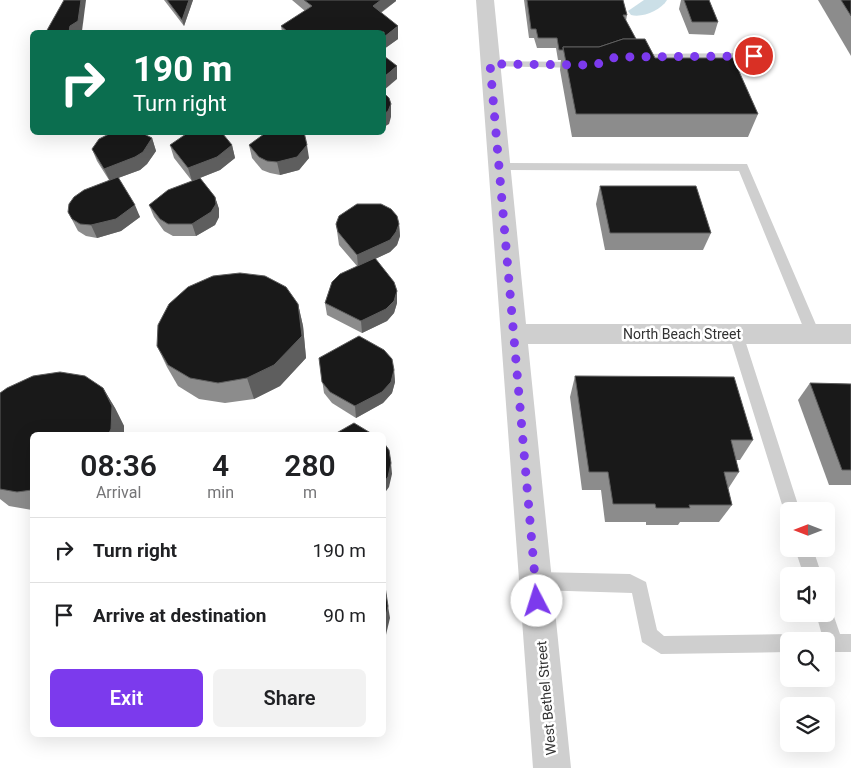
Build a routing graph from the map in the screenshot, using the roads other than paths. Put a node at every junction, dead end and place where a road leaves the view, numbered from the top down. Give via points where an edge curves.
1 (485, 0) edge
2 (754, 56) dead end
3 (626, 57) edge
4 (490, 64) junction
5 (595, 65) edge
6 (499, 167) junction
7 (514, 334) junction
8 (736, 334) junction
9 (814, 334) junction
10 (851, 334) edge
11 (789, 502) edge
12 (536, 581) junction
13 (828, 622) edge
14 (780, 643) edge
15 (837, 643) edge
16 (552, 768) edge

1 - 4 street, West Bethel Street
2 - 3 lane
4 - 5 lane
4 - 6 street, West Bethel Street
6 - 7 street, West Bethel Street
6 - 9 lane via 743,167
7 - 8 street, North Beach Street
7 - 12 street, West Bethel Street
8 - 9 street, North Beach Street
8 - 11 lane
9 - 10 street, North Beach Street
12 - 14 lane via 630,583 640,588 650,635 661,645
12 - 16 street, West Bethel Street
13 - 15 lane

